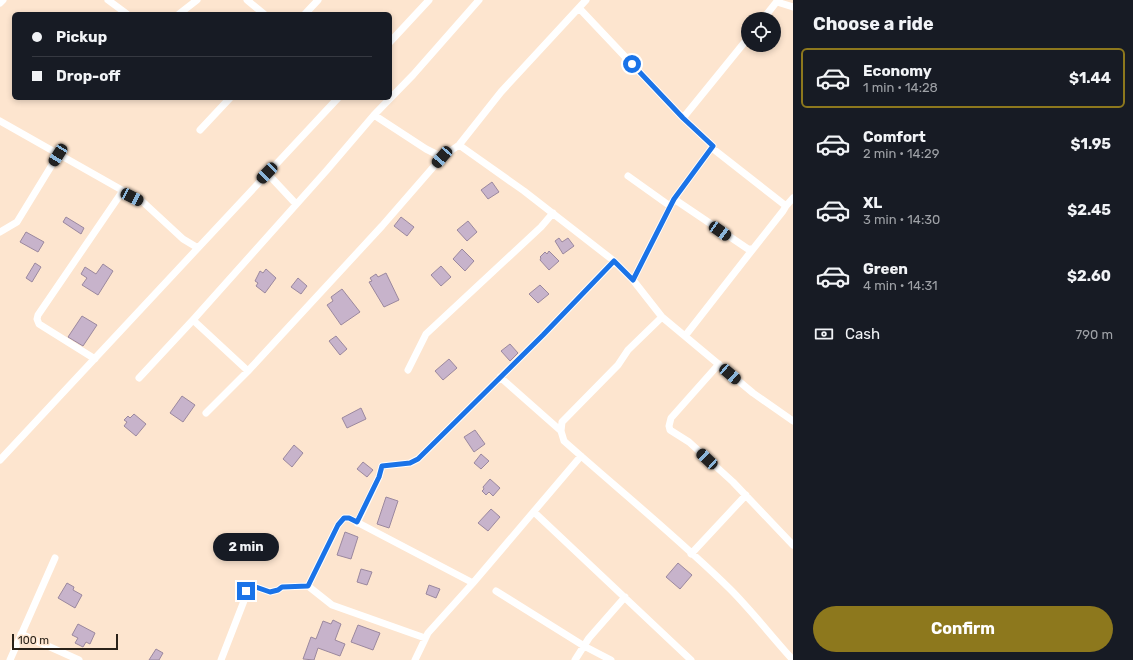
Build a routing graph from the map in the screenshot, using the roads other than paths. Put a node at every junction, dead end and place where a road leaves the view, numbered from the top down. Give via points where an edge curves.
1 (3, 0) edge
2 (108, 0) edge
3 (197, 0) edge
4 (247, 0) edge
5 (318, 0) edge
6 (429, 0) edge
7 (479, 0) edge
8 (586, 0) edge
9 (777, 1) edge
10 (0, 3) edge
11 (793, 7) edge
12 (579, 8) junction
13 (123, 12) edge
14 (182, 12) edge
15 (262, 12) edge
16 (307, 12) edge
17 (768, 12) edge
18 (392, 40) edge
19 (741, 47) edge
20 (392, 96) edge
21 (228, 100) edge
22 (336, 100) edge
23 (388, 100) edge
24 (374, 115) junction
25 (683, 118) junction
26 (0, 121) edge
27 (200, 130) dead end
28 (459, 145) junction
29 (712, 148) junction
30 (58, 155) junction
31 (442, 157) junction
32 (267, 173) junction
33 (628, 176) dead end
34 (122, 192) junction
35 (793, 198) edge
36 (672, 202) junction
37 (296, 204) junction
38 (786, 206) junction
39 (553, 213) junction
40 (0, 232) edge
41 (198, 248) junction
42 (753, 248) junction
43 (614, 261) junction
44 (633, 280) junction
45 (662, 317) junction
46 (193, 320) junction
47 (685, 336) junction
48 (94, 359) junction
49 (719, 364) junction
50 (248, 370) junction
51 (408, 370) dead end
52 (500, 377) junction
53 (139, 378) dead end
54 (206, 413) dead end
55 (793, 421) edge
56 (561, 431) junction
57 (581, 456) junction
58 (0, 460) edge
59 (746, 495) junction
60 (534, 512) junction
61 (357, 522) junction
62 (793, 545) edge
63 (691, 554) junction
64 (55, 558) dead end
65 (473, 583) junction
66 (308, 586) junction
67 (496, 591) dead end
68 (625, 597) junction
69 (21, 634) junction
70 (425, 638) junction
71 (584, 646) junction
72 (10, 660) edge
73 (79, 660) edge
74 (221, 660) edge
75 (415, 660) edge
76 (575, 660) edge
77 (611, 660) edge
78 (691, 660) edge
79 (793, 660) edge

1 - 10 street
2 - 13 street
3 - 14 street
4 - 15 street
5 - 16 street
6 - 18 street
7 - 20 street
8 - 12 street
9 - 11 street
9 - 17 street
12 - 25 street
12 - 28 street via 501,92
19 - 25 street
21 - 27 street
22 - 32 street
23 - 24 street
24 - 31 street
24 - 37 street
25 - 29 street via 713,146
26 - 30 street
28 - 31 street
28 - 39 street
29 - 36 street
29 - 38 street
30 - 34 street
30 - 40 street via 17,222
31 - 50 street via 382,226
32 - 37 street
32 - 41 street
33 - 36 street
34 - 41 street via 143,202 183,239
34 - 48 street via 37,319 39,324
35 - 38 street
36 - 42 street via 743,247
36 - 44 street
37 - 46 street
38 - 42 street
39 - 43 street
39 - 51 street via 426,334
41 - 48 street
42 - 47 street
43 - 44 street
43 - 52 street
44 - 45 street
45 - 47 street
45 - 56 street via 562,422
46 - 50 street
46 - 53 street
47 - 49 street
48 - 58 street
49 - 55 street via 753,393
49 - 59 street via 671,418 669,426 670,430 689,442
50 - 54 street
52 - 56 street
52 - 61 street via 418,459 410,463 382,466
56 - 57 street via 564,441
57 - 60 street
57 - 63 street via 629,499 649,513
59 - 62 street
59 - 63 street
60 - 65 street
60 - 68 street
61 - 65 street
61 - 66 street via 344,518 338,525
63 - 79 street via 730,590
64 - 69 street
65 - 70 street
66 - 70 street via 332,605
66 - 74 street via 282,587 270,592 253,586 249,588
67 - 71 street
68 - 71 street
68 - 78 street
69 - 72 street
69 - 73 street
70 - 75 street
71 - 76 street
71 - 77 street

